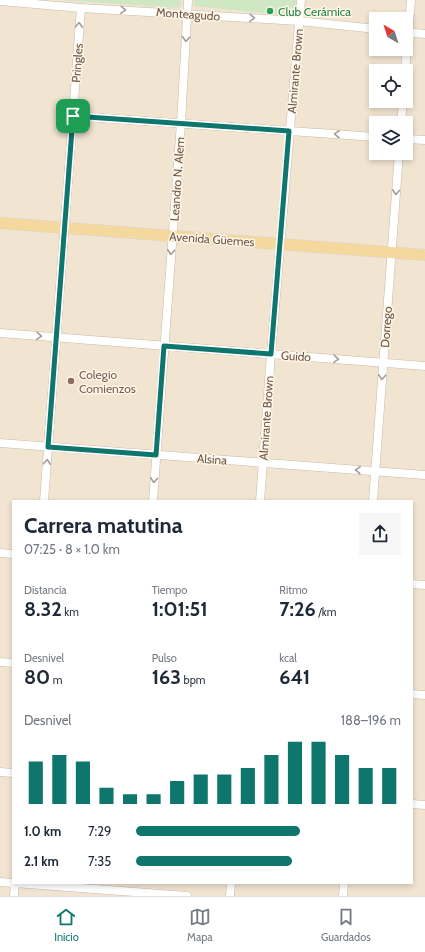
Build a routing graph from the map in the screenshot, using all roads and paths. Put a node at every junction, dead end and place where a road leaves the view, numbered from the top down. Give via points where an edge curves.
1 (188, 0) edge
2 (301, 0) edge
3 (411, 0) edge
4 (0, 1) edge
5 (81, 8) junction
6 (410, 12) edge
7 (187, 14) junction
8 (299, 21) junction
9 (369, 28) edge
10 (413, 33) edge
11 (425, 34) edge
12 (73, 116) junction
13 (181, 123) junction
14 (289, 131) junction
15 (369, 136) edge
16 (413, 139) edge
17 (425, 140) edge
18 (399, 160) edge
19 (0, 224) edge
20 (64, 228) junction
21 (173, 237) junction
22 (280, 244) junction
23 (392, 253) junction
24 (425, 255) edge
25 (0, 333) edge
26 (56, 338) junction
27 (164, 346) junction
28 (271, 354) junction
29 (383, 362) junction
30 (425, 366) edge
31 (0, 443) edge
32 (48, 447) junction
33 (156, 455) junction
34 (263, 463) junction
35 (375, 472) junction
36 (425, 475) edge
37 (44, 500) edge
38 (153, 500) edge
39 (260, 500) edge
40 (373, 500) edge
41 (0, 553) edge
42 (12, 554) edge
43 (413, 584) edge
44 (425, 585) edge
45 (0, 662) edge
46 (12, 663) edge
47 (413, 694) edge
48 (425, 695) edge
49 (0, 772) edge
50 (12, 773) edge
51 (413, 804) edge
52 (425, 805) edge
53 (0, 882) edge
54 (12, 883) edge
55 (14, 884) edge
56 (30, 884) edge
57 (231, 884) edge
58 (344, 884) edge
59 (123, 890) edge
60 (14, 896) edge
61 (187, 896) edge
62 (230, 896) edge
63 (343, 896) edge

1 - 7 street, Leandro N. Alem
2 - 8 street, Almirante Brown
3 - 6 street
4 - 5 street, Monteagudo
5 -> 7 street, Monteagudo
12 -> 5 street, Pringles
7 -> 8 street, Monteagudo
7 -> 13 street, Leandro N. Alem
8 - 9 street, Monteagudo
8 - 14 street, Almirante Brown
10 - 11 street
12 - 13 street
12 - 20 street, Pringles
13 - 14 street
13 - 21 street, Leandro N. Alem
15 -> 14 street
14 - 22 street, Almirante Brown
16 - 17 street
18 -> 23 street, Dorrego
19 - 20 main road, Avenida Güemes
20 - 21 main road, Avenida Güemes
20 - 26 street, Pringles
21 - 22 main road, Avenida Güemes
21 -> 27 street, Leandro N. Alem
22 - 23 main road, Avenida Güemes
22 - 28 street, Almirante Brown
23 - 24 main road, Avenida Güemes
23 - 29 street, Dorrego
25 -> 26 street, Guido
26 - 27 street, Guido
26 - 32 street, Pringles
27 - 28 street, Guido
27 - 33 street, Leandro N. Alem
28 -> 29 street, Guido
28 - 34 street, Almirante Brown
29 - 30 street, Guido
29 -> 35 street, Dorrego
31 - 32 street, Alsina
32 - 33 street, Alsina
37 -> 32 street, Pringles
33 - 34 street, Alsina
33 -> 38 street, Leandro N. Alem
35 -> 34 street, Alsina
34 - 39 street, Almirante Brown
35 - 36 street, Alsina
35 - 40 street, Dorrego
41 - 42 street
43 - 44 street
45 - 46 street
47 - 48 street
49 - 50 street
51 - 52 street
53 - 54 street
55 - 60 street
56 - 59 street
57 - 62 street
58 - 63 street
59 - 61 street

